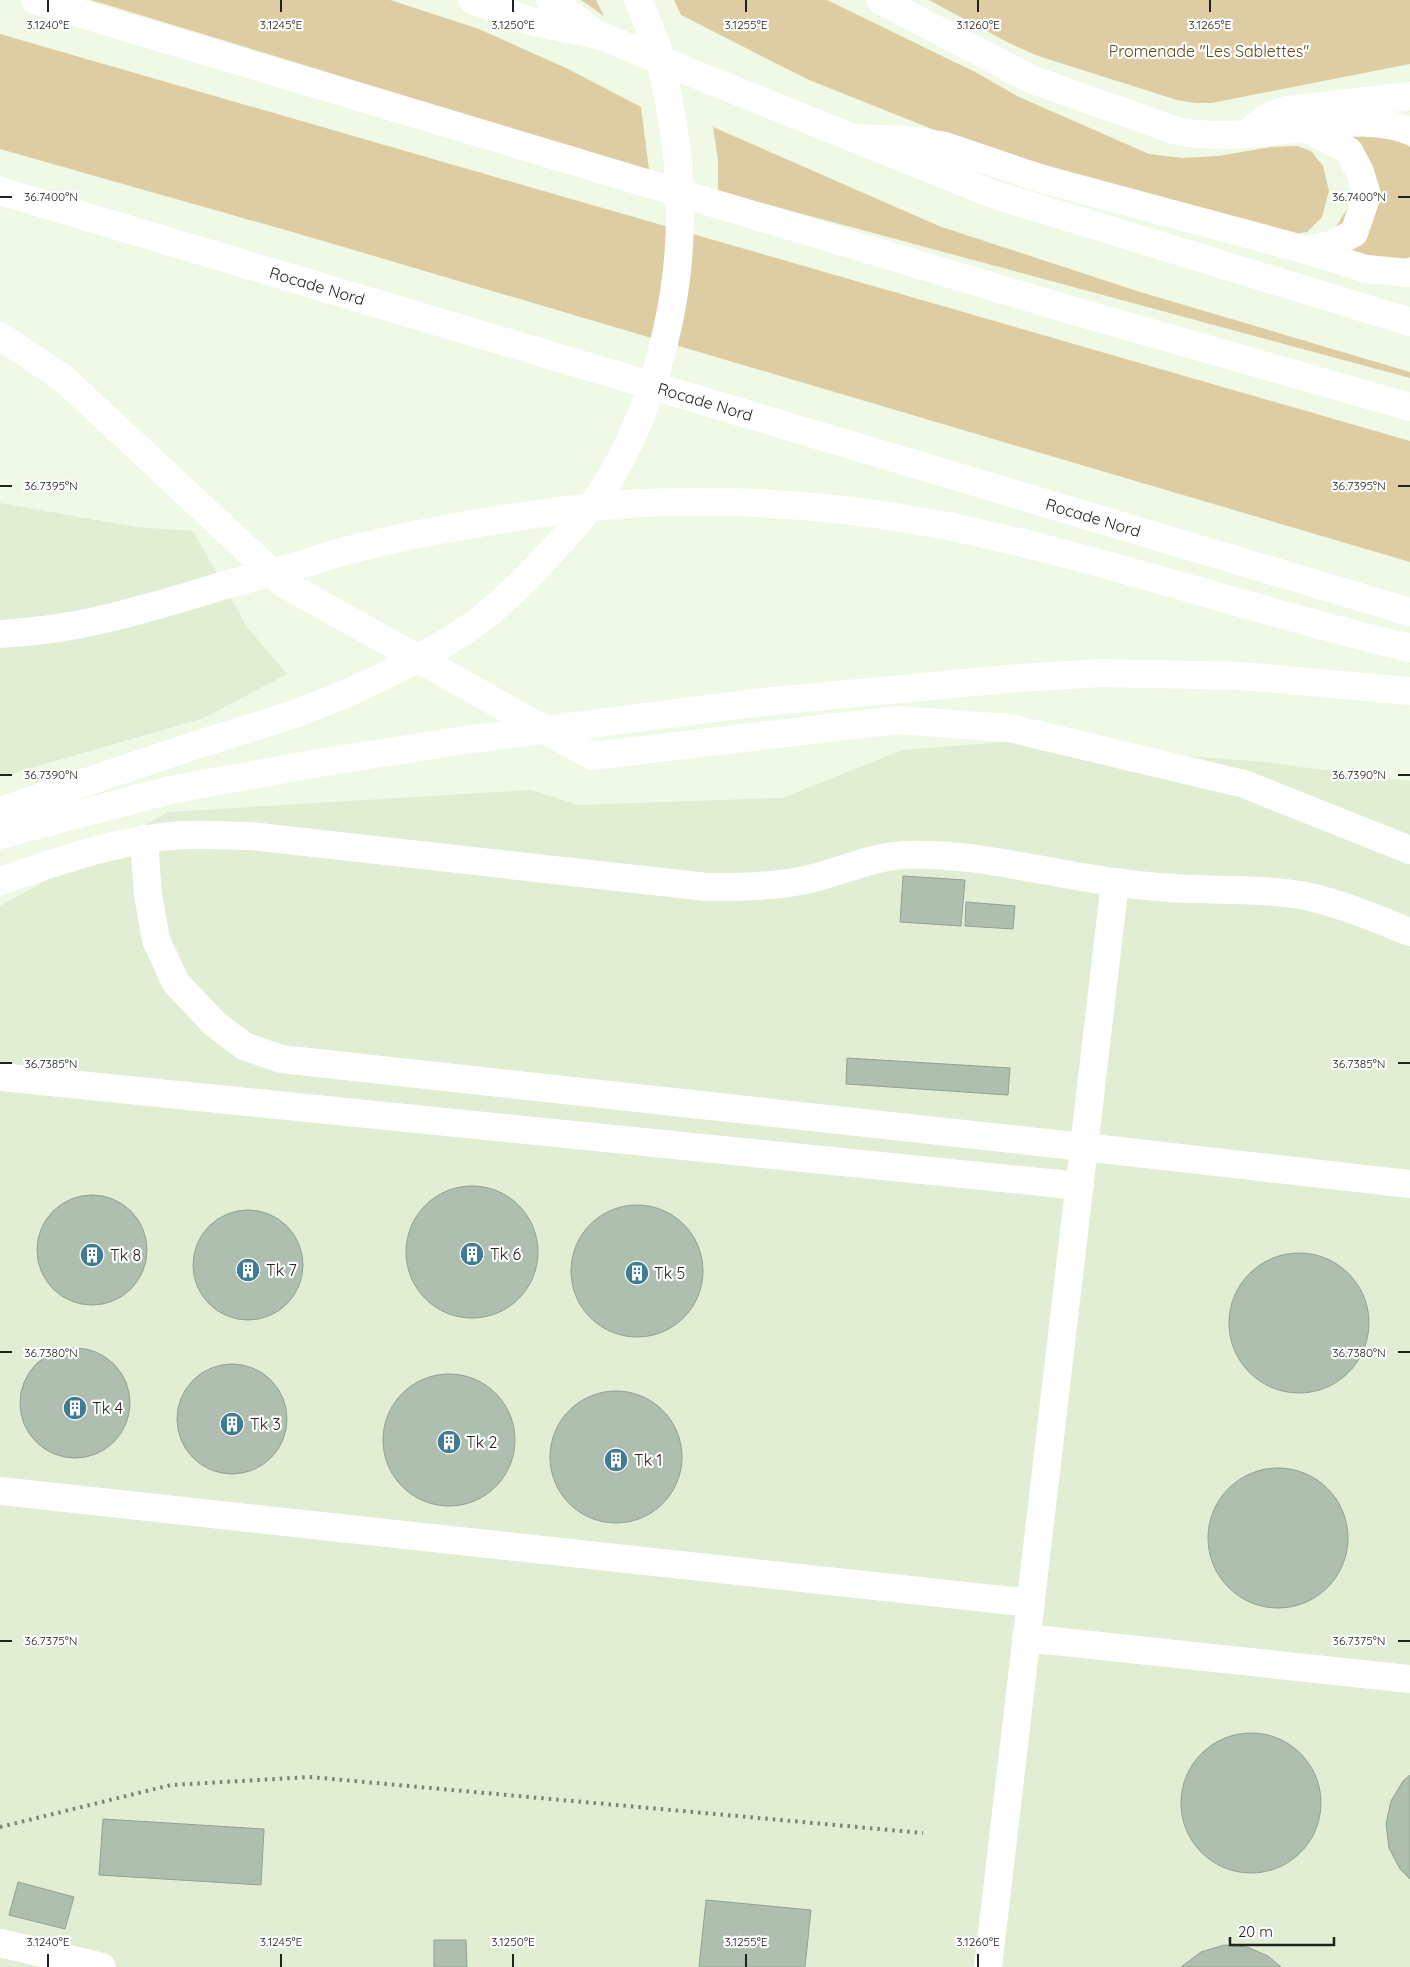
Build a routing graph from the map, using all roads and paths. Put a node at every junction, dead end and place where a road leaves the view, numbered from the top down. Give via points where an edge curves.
1 (35, 0) edge
2 (472, 0) edge
3 (550, 0) edge
4 (638, 0) edge
5 (880, 0) edge
6 (598, 35) junction
7 (1410, 96) edge
8 (1306, 128) junction
9 (1410, 131) edge
10 (1246, 134) junction
11 (854, 138) junction
12 (0, 191) edge
13 (1306, 250) junction
14 (1410, 272) edge
15 (1410, 322) edge
16 (0, 336) edge
17 (1410, 407) edge
18 (1410, 612) edge
19 (0, 634) edge
20 (1410, 648) edge
21 (1410, 691) edge
22 (0, 811) edge
23 (0, 835) edge
24 (144, 839) junction
25 (1410, 850) edge
26 (0, 881) edge
27 (1115, 882) junction
28 (1410, 932) edge
29 (0, 1077) edge
30 (1084, 1146) junction
31 (1410, 1184) edge
32 (1080, 1186) junction
33 (0, 1491) edge
34 (1031, 1603) junction
35 (1026, 1638) junction
36 (1410, 1679) edge
37 (0, 1944) edge
38 (102, 1967) edge
39 (988, 1967) edge

1 - 17 main road via 1067,309
2 - 6 main road via 530,21
3 - 6 main road
4 - 22 main road via 657,48 670,107 677,151 680,247 674,299 648,398 628,445 600,494 522,583 475,623 444,643 355,690 295,713
5 - 10 main road via 1052,88 1176,131 1198,135
6 - 11 main road
7 - 10 main road via 1287,110 1267,117
8 - 9 main road via 1375,122
8 - 10 main road
8 - 13 main road via 1348,151 1360,172 1367,195 1354,233 1331,246
11 - 13 main road via 910,140 945,146 1039,178
11 - 15 main road via 995,195
12 - 18 main road, Rocade Nord
13 - 14 main road via 1366,268
16 - 25 main road via 64,379 284,583 592,756 897,720 1009,728 1244,784
19 - 20 main road via 87,623 364,546 454,527 633,503 723,502 863,513 945,526 1053,551
21 - 23 main road via 1242,676 1101,674 1018,678 763,702 457,741 313,764 170,790
24 - 26 main road via 84,852
24 - 27 main road via 200,834 250,836 707,887 756,887 805,880 902,855 952,855
24 - 30 main road via 148,895 156,940 176,983 215,1024 244,1046 281,1059
27 - 28 main road via 1201,890 1245,889 1309,897 1347,907
27 - 30 main road
29 - 32 main road
30 - 31 main road
30 - 32 main road
32 - 34 main road
33 - 34 main road
34 - 35 main road
35 - 36 main road
35 - 39 main road
37 - 38 main road

